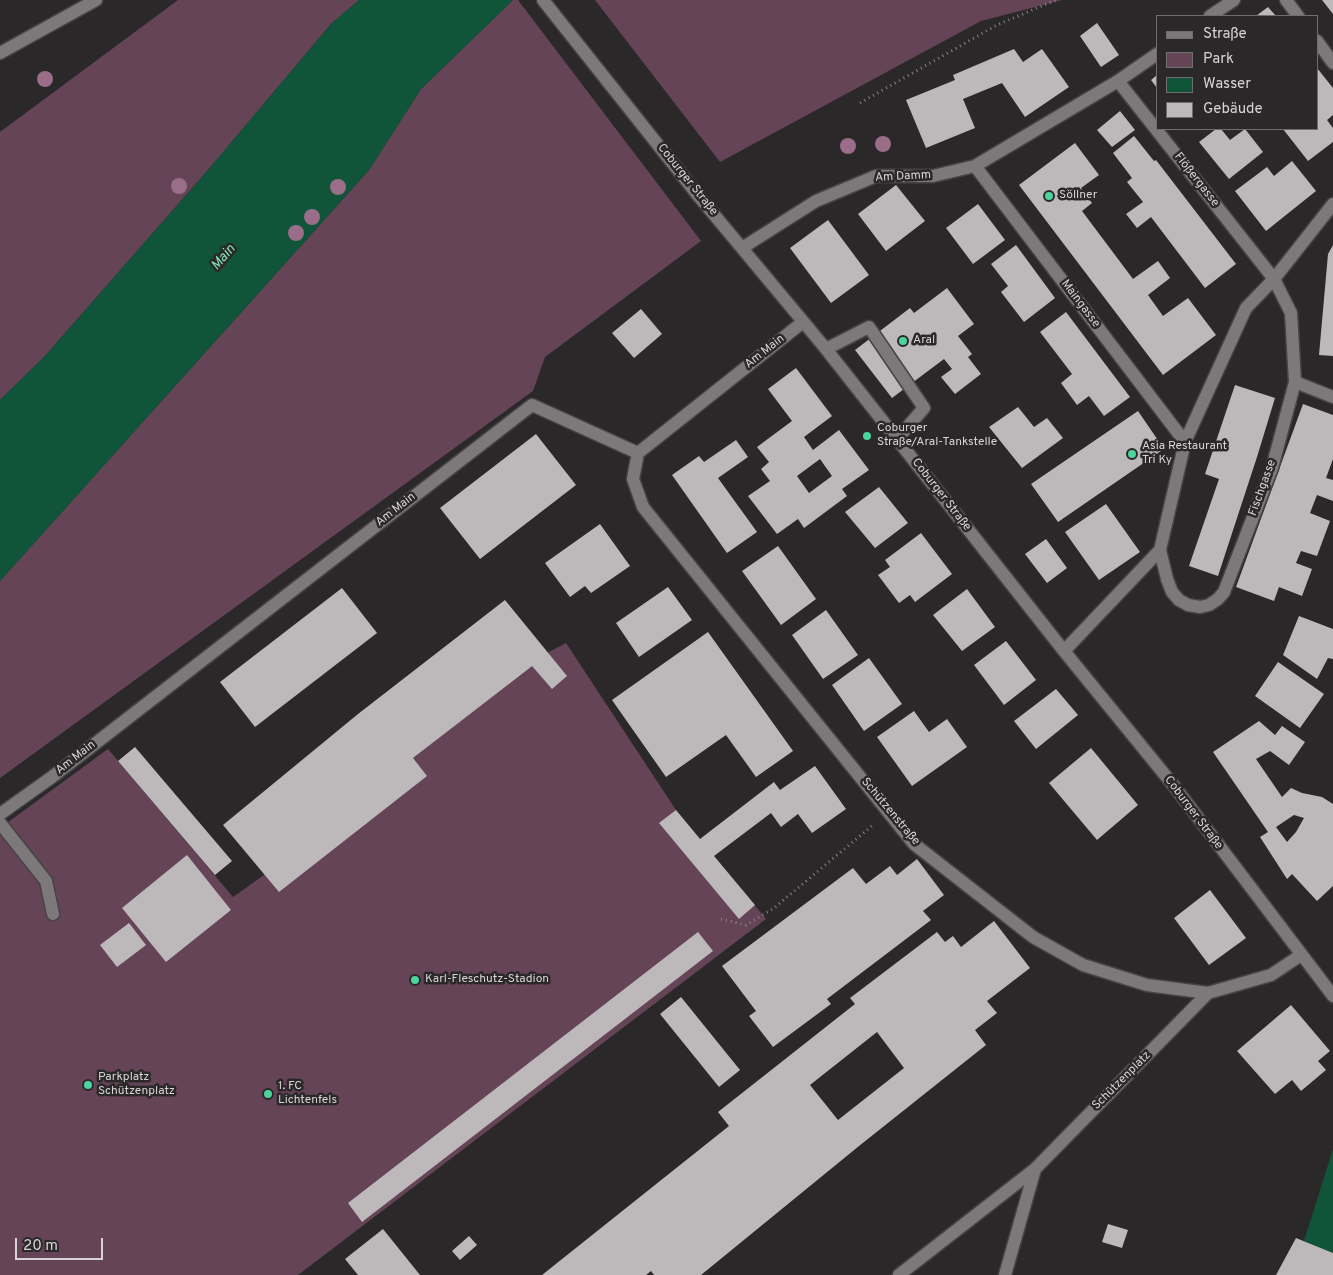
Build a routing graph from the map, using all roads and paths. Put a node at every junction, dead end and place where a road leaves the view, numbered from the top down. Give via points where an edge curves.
1 (96, 0) edge
2 (543, 0) edge
3 (1056, 0) edge
4 (1234, 0) edge
5 (1286, 0) edge
6 (1212, 15) edge
7 (1297, 15) edge
8 (1318, 43) edge
9 (0, 53) edge
10 (1156, 55) edge
11 (1333, 64) edge
12 (1118, 81) junction
13 (860, 103) dead end
14 (1156, 129) edge
15 (1157, 130) edge
16 (976, 166) junction
17 (1333, 204) edge
18 (742, 248) junction
19 (1274, 279) junction
20 (804, 322) junction
21 (826, 349) junction
22 (1295, 382) junction
23 (1333, 397) edge
24 (896, 439) junction
25 (1185, 442) junction
26 (638, 453) junction
27 (1160, 550) junction
28 (1064, 651) junction
29 (889, 812) junction
30 (0, 814) edge
31 (0, 823) edge
32 (53, 914) dead end
33 (721, 918) dead end
34 (1301, 955) junction
35 (1208, 993) junction
36 (1333, 996) edge
37 (1035, 1169) junction
38 (899, 1275) edge
39 (1005, 1275) edge

1 - 9 street
2 - 18 street, Coburger Straße
3 - 13 path via 996,25
4 - 6 street
5 - 7 street
8 - 11 street
10 - 12 street, Am Damm
12 - 14 street, Flößergasse
12 - 16 street, Am Damm
15 - 19 street, Flößergasse
16 - 18 street, Am Damm via 933,176 876,176 816,201
16 - 25 street, Maingasse
17 - 19 street, Fischgasse
18 - 20 street, Coburger Straße
19 - 22 street, Fischgasse via 1291,313
19 - 25 street, Fischgasse via 1246,308
20 - 21 street, Coburger Straße
20 - 26 street, Am Main
21 - 24 street, Coburger Straße
21 - 24 street via 870,327 924,408
22 - 23 street
22 - 27 street, Fischgasse via 1272,468 1218,600 1200,607 1179,600 1167,579
24 - 28 street, Coburger Straße
25 - 27 street, Fischgasse
26 - 29 street, Schützenstraße via 633,479 643,507
26 - 30 street, Am Main via 532,405
27 - 28 street
28 - 34 street, Coburger Straße via 1174,786
29 - 33 path via 774,908 746,925
29 - 35 street, Schützenstraße via 914,844 1033,937 1083,966 1148,985
31 - 32 street via 46,881
34 - 35 street, Schützenstraße via 1271,975
34 - 36 street, Coburger Straße
35 - 37 street, Schützenplatz
37 - 38 street, Schützenplatz
37 - 39 street, Schützenplatz

